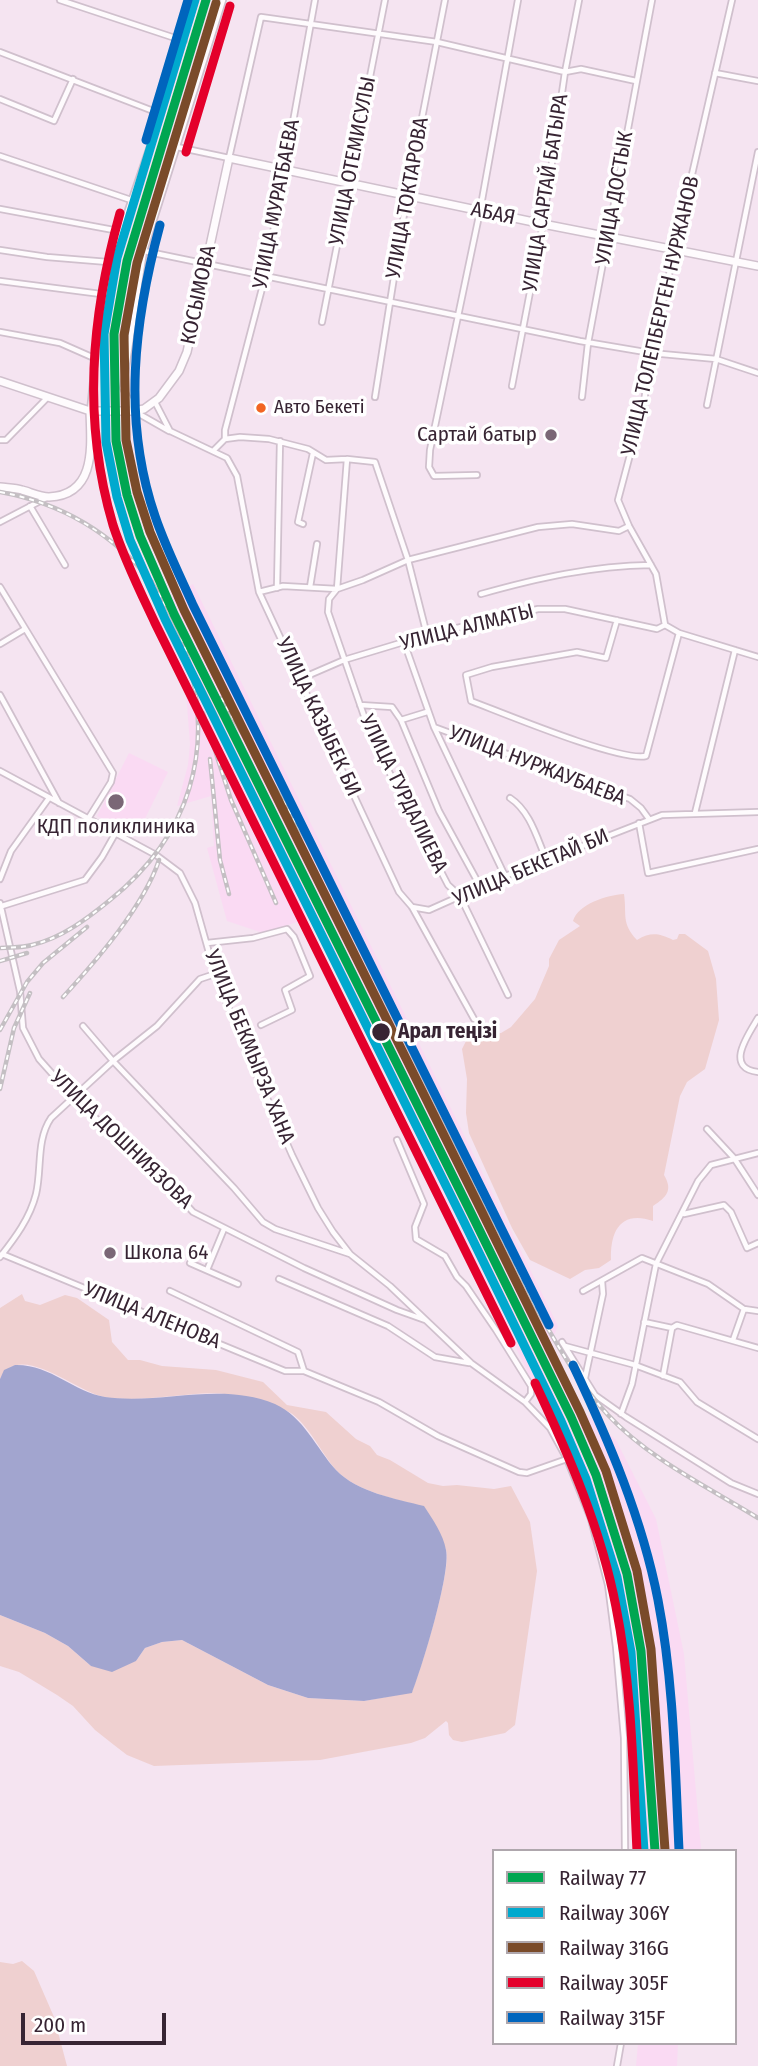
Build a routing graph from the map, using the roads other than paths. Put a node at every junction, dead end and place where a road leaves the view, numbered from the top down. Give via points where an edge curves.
1 (60, 0) edge
2 (195, 0) edge
3 (223, 0) edge
4 (315, 0) edge
5 (385, 0) edge
6 (445, 0) edge
7 (518, 0) edge
8 (579, 0) edge
9 (652, 0) edge
10 (732, 0) edge
11 (310, 24) junction
12 (378, 34) junction
13 (184, 41) junction
14 (437, 42) junction
15 (0, 52) edge
16 (507, 58) junction
17 (565, 72) junction
18 (715, 73) junction
19 (73, 79) junction
20 (636, 81) junction
21 (758, 81) edge
22 (0, 99) edge
23 (161, 114) junction
24 (177, 147) junction
25 (758, 152) edge
26 (0, 156) edge
27 (229, 158) junction
28 (284, 169) junction
29 (348, 183) junction
30 (407, 195) junction
31 (131, 200) junction
32 (0, 209) edge
33 (480, 211) junction
34 (543, 224) junction
35 (119, 230) junction
36 (607, 237) junction
37 (0, 250) edge
38 (676, 250) junction
39 (144, 251) junction
40 (108, 262) junction
41 (736, 262) junction
42 (205, 265) junction
43 (758, 266) edge
44 (265, 277) junction
45 (0, 281) edge
46 (328, 290) junction
47 (101, 294) junction
48 (390, 301) junction
49 (458, 315) junction
50 (322, 323) dead end
51 (523, 328) junction
52 (0, 332) edge
53 (588, 342) junction
54 (652, 353) junction
55 (94, 358) junction
56 (716, 359) junction
57 (758, 373) edge
58 (0, 381) edge
59 (512, 386) dead end
60 (48, 397) junction
61 (375, 397) dead end
62 (582, 397) dead end
63 (155, 402) junction
64 (707, 405) dead end
65 (90, 411) junction
66 (134, 411) junction
67 (170, 431) junction
68 (225, 439) junction
69 (0, 440) edge
70 (279, 441) junction
71 (214, 450) junction
72 (313, 452) junction
73 (346, 459) junction
74 (477, 475) dead end
75 (0, 488) edge
76 (48, 497) junction
77 (30, 506) junction
78 (0, 522) edge
79 (303, 524) dead end
80 (629, 526) junction
81 (317, 544) dead end
82 (408, 560) junction
83 (65, 565) dead end
84 (651, 565) junction
85 (0, 587) edge
86 (310, 587) junction
87 (277, 588) junction
88 (337, 589) junction
89 (259, 592) junction
90 (481, 594) dead end
91 (617, 620) junction
92 (665, 625) junction
93 (25, 629) junction
94 (679, 633) junction
95 (427, 635) junction
96 (404, 642) junction
97 (0, 644) edge
98 (735, 650) junction
99 (758, 657) edge
100 (344, 660) junction
101 (300, 679) junction
102 (0, 695) edge
103 (360, 705) junction
104 (427, 712) junction
105 (401, 720) junction
106 (434, 727) junction
107 (0, 771) edge
108 (49, 798) junction
109 (510, 798) dead end
110 (60, 804) junction
111 (758, 812) edge
112 (695, 813) junction
113 (88, 819) junction
114 (649, 819) junction
115 (639, 823) junction
116 (115, 834) junction
117 (758, 849) edge
118 (546, 859) junction
119 (505, 876) junction
120 (0, 879) edge
121 (480, 886) junction
122 (460, 896) junction
123 (1, 905) edge
124 (412, 907) junction
125 (207, 943) junction
126 (215, 974) junction
127 (508, 995) dead end
128 (474, 1018) dead end
129 (758, 1018) edge
130 (261, 1025) dead end
131 (83, 1026) dead end
132 (113, 1061) junction
133 (758, 1072) edge
134 (73, 1097) junction
135 (707, 1129) dead end
136 (397, 1140) dead end
137 (758, 1153) edge
138 (733, 1158) junction
139 (758, 1195) edge
140 (683, 1214) junction
141 (224, 1229) junction
142 (758, 1243) edge
143 (350, 1254) junction
144 (1, 1256) edge
145 (190, 1263) dead end
146 (656, 1264) junction
147 (207, 1270) junction
148 (279, 1279) dead end
149 (602, 1281) junction
150 (238, 1284) dead end
151 (170, 1291) dead end
152 (583, 1291) dead end
153 (744, 1309) junction
154 (758, 1311) edge
155 (429, 1321) junction
156 (644, 1322) junction
157 (672, 1328) junction
158 (733, 1340) junction
159 (758, 1348) edge
160 (591, 1354) junction
161 (471, 1363) junction
162 (635, 1366) junction
163 (304, 1371) junction
164 (663, 1376) junction
165 (585, 1378) junction
166 (525, 1402) junction
167 (621, 1414) junction
168 (758, 1439) edge
169 (567, 1459) junction
170 (758, 1494) edge
171 (625, 1849) edge
172 (621, 2045) edge
173 (617, 2066) edge

1 - 13 street
2 - 13 street
3 - 24 street
4 - 11 street, УЛИЦА МУРАТБАЕВА
5 - 12 street, УЛИЦА ОТЕМИСУЛЫ
6 - 14 street, УЛИЦА ТОКТАРОВА
7 - 16 street
8 - 17 street, УЛИЦА САРТАЙ БАТЫРА
9 - 20 street, УЛИЦА ДОСТЫК
10 - 18 street, УЛИЦА ТОЛЕПБЕРГЕН НУРЖАНОВ
11 - 12 street
11 - 27 street via 261,17
11 - 28 street, УЛИЦА МУРАТБАЕВА
12 - 14 street
12 - 29 street, УЛИЦА ОТЕМИСУЛЫ
13 - 23 street
14 - 16 street
14 - 30 street, УЛИЦА ТОКТАРОВА
15 - 19 street
16 - 17 street
16 - 33 street
17 - 20 street via 581,69
17 - 34 street, УЛИЦА САРТАЙ БАТЫРА
18 - 21 street
18 - 38 street, УЛИЦА ТОЛЕПБЕРГЕН НУРЖАНОВ
19 - 22 street via 54,121
19 - 23 street
20 - 36 street, УЛИЦА ДОСТЫК
23 - 31 street
24 - 27 street
24 - 39 street
25 - 41 street
26 - 31 street
27 - 28 street, АБАЯ
27 - 42 street, КОСЫМОВА
28 - 29 street, АБАЯ
28 - 44 street, УЛИЦА МУРАТБАЕВА
29 - 30 street, АБАЯ
29 - 46 street, УЛИЦА ОТЕМИСУЛЫ
30 - 33 street, АБАЯ
30 - 48 street, УЛИЦА ТОКТАРОВА
31 - 35 street
32 - 35 street
33 - 34 street, АБАЯ
33 - 49 street
34 - 36 street, АБАЯ
34 - 51 street, УЛИЦА САРТАЙ БАТЫРА
35 - 40 street
36 - 38 street, АБАЯ
36 - 53 street, УЛИЦА ДОСТЫК
37 - 40 street
38 - 41 street, АБАЯ
38 - 54 street, УЛИЦА ТОЛЕПБЕРГЕН НУРЖАНОВ
39 - 42 street
39 - 66 street via 122,388
40 - 47 street
41 - 43 street, АБАЯ
41 - 56 street
42 - 44 street
42 - 63 street, КОСЫМОВА via 187,352 169,387
44 - 46 street
44 - 68 street, УЛИЦА МУРАТБАЕВА
45 - 47 street
46 - 48 street
46 - 50 street, УЛИЦА ОТЕМИСУЛЫ
47 - 55 street
48 - 49 street
48 - 61 street, УЛИЦА ТОКТАРОВА
49 - 51 street
49 - 74 street via 435,420 430,470 440,478
51 - 53 street
51 - 59 street, УЛИЦА САРТАЙ БАТЫРА
52 - 55 street via 60,343
53 - 54 street
53 - 62 street, УЛИЦА ДОСТЫК
54 - 56 street
54 - 80 street, УЛИЦА ТОЛЕПБЕРГЕН НУРЖАНОВ via 618,500
55 - 65 street
56 - 57 street
56 - 64 street
58 - 60 street
60 - 65 street
60 - 69 street via 6,440
63 - 66 street
63 - 67 street
65 - 66 street
65 - 76 street via 85,478 73,490
66 - 67 street, УЛИЦА КАЗЫБЕК БИ
67 - 71 street, УЛИЦА КАЗЫБЕК БИ
68 - 70 street
68 - 71 street
70 - 72 street
70 - 87 street
71 - 89 street, УЛИЦА КАЗЫБЕК БИ via 227,458 237,476
72 - 73 street via 326,460
72 - 79 street via 298,522
73 - 82 street via 375,462
73 - 88 street, УЛИЦА ТУРДАЛИЕВА
75 - 76 street
76 - 77 street
77 - 78 street
77 - 83 street
80 - 82 street via 620,531 555,524
80 - 84 street, УЛИЦА ТОЛЕПБЕРГЕН НУРЖАНОВ
81 - 86 street
82 - 88 street
82 - 95 street
84 - 90 street via 613,565 547,576
84 - 92 street, УЛИЦА ТОЛЕПБЕРГЕН НУРЖАНОВ
85 - 93 street
86 - 87 street
86 - 88 street
87 - 89 street
88 - 100 street, УЛИЦА ТУРДАЛИЕВА via 329,599 328,612
89 - 101 street, УЛИЦА КАЗЫБЕК БИ
91 - 92 street, УЛИЦА АЛМАТЫ via 657,629
91 - 94 street via 606,657 577,652 466,675 471,701 613,752 646,756
91 - 95 street, УЛИЦА АЛМАТЫ via 565,609 538,609
92 - 94 street, УЛИЦА АЛМАТЫ
93 - 97 street
93 - 113 street via 113,773
94 - 98 street, УЛИЦА АЛМАТЫ
95 - 96 street, УЛИЦА АЛМАТЫ
96 - 100 street, УЛИЦА АЛМАТЫ
96 - 104 street
98 - 99 street, УЛИЦА АЛМАТЫ
98 - 112 street
100 - 101 street, УЛИЦА АЛМАТЫ
100 - 103 street, УЛИЦА ТУРДАЛИЕВА
101 - 124 street, УЛИЦА КАЗЫБЕК БИ via 399,891
102 - 110 street
103 - 105 street via 392,706
103 - 122 street, УЛИЦА ТУРДАЛИЕВА via 387,771 448,885
104 - 105 street
104 - 106 street
105 - 121 street via 439,811
106 - 114 street, УЛИЦА НУРЖАУБАЕВА via 630,799
106 - 119 street
107 - 108 street, УЛИЦА БЕКМЫРЗА ХАНА
108 - 110 street, УЛИЦА БЕКМЫРЗА ХАНА
108 - 120 street via 11,851
109 - 118 street via 531,823
110 - 113 street, УЛИЦА БЕКМЫРЗА ХАНА
111 - 112 street, УЛИЦА НУРЖАУБАЕВА
112 - 114 street, УЛИЦА НУРЖАУБАЕВА
113 - 116 street, УЛИЦА БЕКМЫРЗА ХАНА
114 - 115 street, УЛИЦА БЕКЕТАЙ БИ
115 - 117 street via 648,873
115 - 118 street, УЛИЦА БЕКЕТАЙ БИ
116 - 123 street via 85,880
116 - 125 street, УЛИЦА БЕКМЫРЗА ХАНА via 180,873
118 - 119 street, УЛИЦА БЕКЕТАЙ БИ
119 - 121 street, УЛИЦА БЕКЕТАЙ БИ
121 - 122 street, УЛИЦА БЕКЕТАЙ БИ
122 - 124 street, УЛИЦА БЕКЕТАЙ БИ via 429,910
122 - 127 street, УЛИЦА ТУРДАЛИЕВА
123 - 134 street, УЛИЦА ДОШНИЯЗОВА via 20,991 23,1028 39,1059
124 - 128 street, УЛИЦА КАЗЫБЕК БИ
125 - 126 street, УЛИЦА БЕКМЫРЗА ХАНА
125 - 130 street via 286,929 294,937 310,976 285,990 292,1010
126 - 132 street via 200,979 157,1026
126 - 143 street, УЛИЦА БЕКМЫРЗА ХАНА via 292,1155 318,1208
129 - 133 street via 741,1050 742,1066
131 - 132 street
132 - 134 street
132 - 143 street via 263,1222
134 - 141 street, УЛИЦА ДОШНИЯЗОВА via 193,1212
134 - 144 street via 45,1127 30,1212
135 - 138 street
136 - 166 street via 424,1204 415,1227 416,1239 445,1256 496,1330 531,1386
137 - 138 street
138 - 139 street
138 - 140 street via 711,1165
140 - 142 street via 723,1205 731,1212 747,1248
140 - 146 street
141 - 147 street
141 - 155 street, УЛИЦА ДОШНИЯЗОВА
143 - 155 street
144 - 163 street, УЛИЦА АЛЕНОВА via 285,1371
145 - 147 street
146 - 149 street via 642,1258
146 - 153 street via 708,1284
146 - 156 street
147 - 150 street
148 - 161 street via 388,1326 435,1357
149 - 152 street
149 - 160 street
151 - 163 street, УЛИЦА АЛЕНОВА via 298,1352
153 - 154 street
153 - 158 street
155 - 161 street
156 - 157 street
156 - 162 street
157 - 158 street via 677,1325
157 - 164 street
158 - 159 street
160 - 162 street
160 - 165 street
160 - 165 street via 563,1344
161 - 166 street
162 - 164 street
162 - 167 street
163 - 169 street, УЛИЦА АЛЕНОВА via 379,1402 438,1436 519,1472 534,1472
164 - 168 street via 680,1382 697,1402
165 - 167 street via 595,1395
166 - 169 street via 550,1428
167 - 170 street via 731,1483
169 - 171 street via 591,1519 608,1585 624,1738
172 - 173 street

